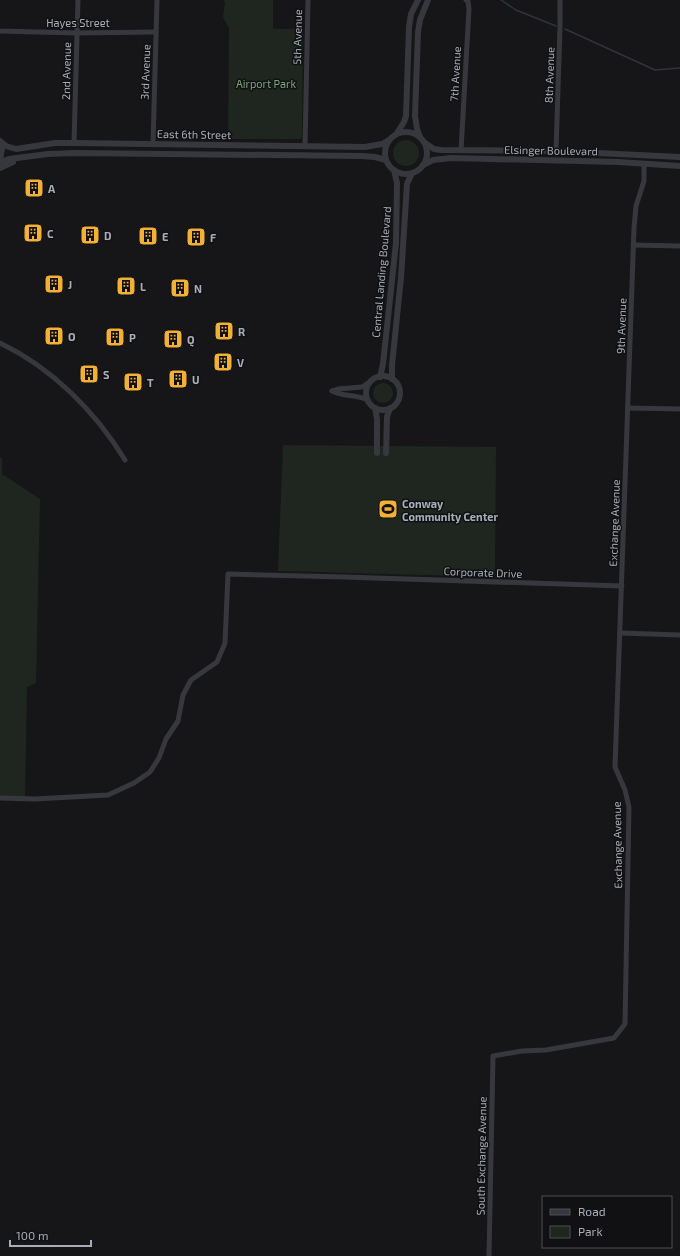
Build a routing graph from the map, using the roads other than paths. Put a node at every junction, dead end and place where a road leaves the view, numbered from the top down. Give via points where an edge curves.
1 (78, 0) edge
2 (157, 0) edge
3 (308, 0) edge
4 (418, 0) edge
5 (428, 0) edge
6 (466, 0) edge
7 (560, 0) edge
8 (0, 31) edge
9 (156, 32) junction
10 (77, 33) junction
11 (397, 133) junction
12 (420, 136) junction
13 (389, 140) junction
14 (0, 141) edge
15 (74, 143) junction
16 (425, 143) junction
17 (153, 144) junction
18 (305, 146) junction
19 (462, 150) junction
20 (556, 151) junction
21 (644, 154) junction
22 (680, 157) edge
23 (25, 158) junction
24 (0, 159) edge
25 (386, 160) junction
26 (0, 162) edge
27 (644, 164) junction
28 (423, 165) junction
29 (680, 166) edge
30 (0, 168) edge
31 (394, 170) junction
32 (412, 173) junction
33 (634, 245) junction
34 (680, 246) edge
35 (0, 344) edge
36 (380, 377) junction
37 (392, 379) junction
38 (371, 381) junction
39 (368, 400) junction
40 (375, 408) junction
41 (390, 408) junction
42 (628, 408) junction
43 (680, 409) edge
44 (377, 453) dead end
45 (386, 453) dead end
46 (125, 460) dead end
47 (622, 586) junction
48 (620, 633) junction
49 (680, 635) edge
50 (0, 798) edge
51 (493, 1056) joint
52 (490, 1256) edge

1 - 10 street, 2nd Avenue
2 - 9 street, 3rd Avenue
3 - 18 street, 5th Avenue
4 - 11 street via 411,14 409,27 406,116
5 - 12 street via 418,32 415,116
6 - 19 street, 7th Avenue via 469,9
7 - 20 street, 8th Avenue
8 - 10 street, Hayes Street
9 - 10 street, Hayes Street
9 - 17 street, 3rd Avenue
10 - 15 street, 2nd Avenue
11 - 12 street via 407,131
11 - 13 street
12 - 16 street
13 - 18 street, East 6th Street via 365,147
13 - 25 street via 384,153
14 - 15 street, East 6th Street via 16,149
14 - 24 street
15 - 17 street, East 6th Street
16 - 19 street, Elsinger Boulevard via 437,150
16 - 28 street via 427,154
17 - 18 street, East 6th Street
19 - 20 street, Elsinger Boulevard
20 - 21 street, Elsinger Boulevard
21 - 22 street, Elsinger Boulevard
21 - 27 street
23 - 25 street, East 6th Street via 76,152 362,156
23 - 26 street, East 6th Street
23 - 30 street
25 - 31 street
27 - 28 street, Elsinger Boulevard via 451,158 429,161
27 - 29 street, Elsinger Boulevard
27 - 33 street, 9th Avenue via 644,181 636,206
28 - 32 street
31 - 32 street
31 - 36 street, Central Landing Boulevard via 397,183 396,243
32 - 37 street, Central Landing Boulevard via 407,184 402,278
33 - 34 street
33 - 42 street, 9th Avenue
35 - 46 street via 38,366 73,395 102,426
36 - 37 street
36 - 38 street
37 - 41 street, Central Landing Boulevard via 398,386 399,396 395,405
38 - 39 street via 366,390
38 - 39 street via 362,387 332,391
39 - 40 street
40 - 41 street
40 - 44 street
41 - 45 street, Central Landing Boulevard via 387,417
42 - 43 street
42 - 47 street, Exchange Avenue
47 - 48 street, Exchange Avenue
47 - 50 street, Corporate Drive via 228,574 225,643 217,662 191,680 183,695 178,721 150,772 108,795
48 - 49 street
48 - 51 street, Exchange Avenue via 616,766 629,807 625,1024 614,1038
51 - 52 street, South Exchange Avenue

